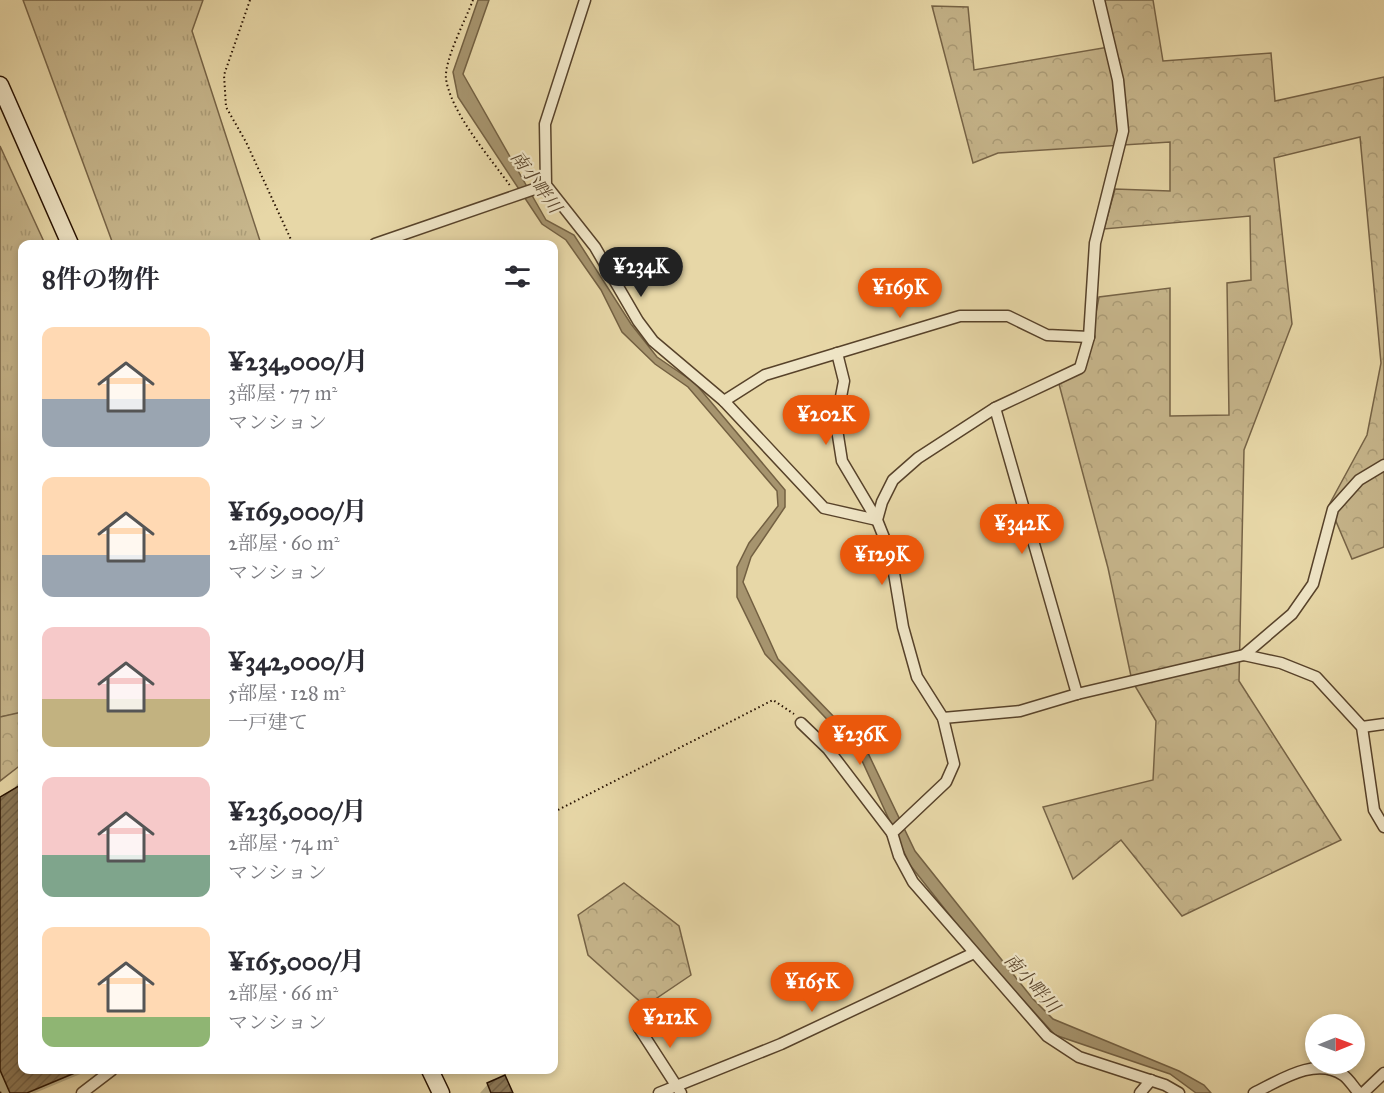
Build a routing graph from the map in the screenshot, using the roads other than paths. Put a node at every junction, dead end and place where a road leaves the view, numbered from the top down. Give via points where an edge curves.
1 (585, 0) edge
2 (1099, 0) edge
3 (0, 85) edge
4 (541, 186) junction
5 (68, 240) edge
6 (386, 240) edge
7 (1089, 337) junction
8 (837, 353) junction
9 (724, 401) junction
10 (995, 408) junction
11 (1384, 465) edge
12 (877, 520) junction
13 (1244, 655) junction
14 (1077, 694) junction
15 (943, 717) junction
16 (801, 723) road end
17 (1384, 724) edge
18 (1362, 727) junction
19 (1384, 827) edge
20 (892, 833) junction
21 (974, 953) junction
22 (639, 1028) dead end
23 (1384, 1073) edge
24 (107, 1074) edge
25 (432, 1074) edge
26 (1151, 1080) junction
27 (679, 1089) edge
28 (81, 1093) edge
29 (441, 1093) edge
30 (659, 1093) edge
31 (1140, 1093) edge
32 (1179, 1093) edge
33 (1254, 1093) edge
34 (1361, 1093) edge

1 - 4 street via 545,124
2 - 7 street via 1118,80 1123,131 1095,243
3 - 5 main road
4 - 6 street
4 - 9 street via 595,248 645,332
7 - 8 street via 1047,334 1008,315 960,316
7 - 10 street via 1080,368
8 - 9 street via 765,375
8 - 12 street via 844,381 837,423 842,461
9 - 12 street via 824,508
10 - 12 street via 918,458 893,480
10 - 14 street
11 - 13 street via 1359,480 1333,509 1313,584 1292,614
12 - 15 street via 891,555 903,627 917,677
13 - 14 street
13 - 18 street via 1281,663 1316,677
14 - 15 street via 1020,711
15 - 20 street via 954,764 946,782
16 - 20 street via 828,749
17 - 18 street
18 - 19 street via 1374,810
20 - 21 street via 913,882
21 - 26 street via 1047,1036 1079,1057
21 - 27 street
22 - 27 street
23 - 34 street
24 - 28 street
25 - 29 main road
26 - 31 street
26 - 32 street
27 - 30 street
33 - 34 street via 1306,1069 1320,1068 1343,1075

